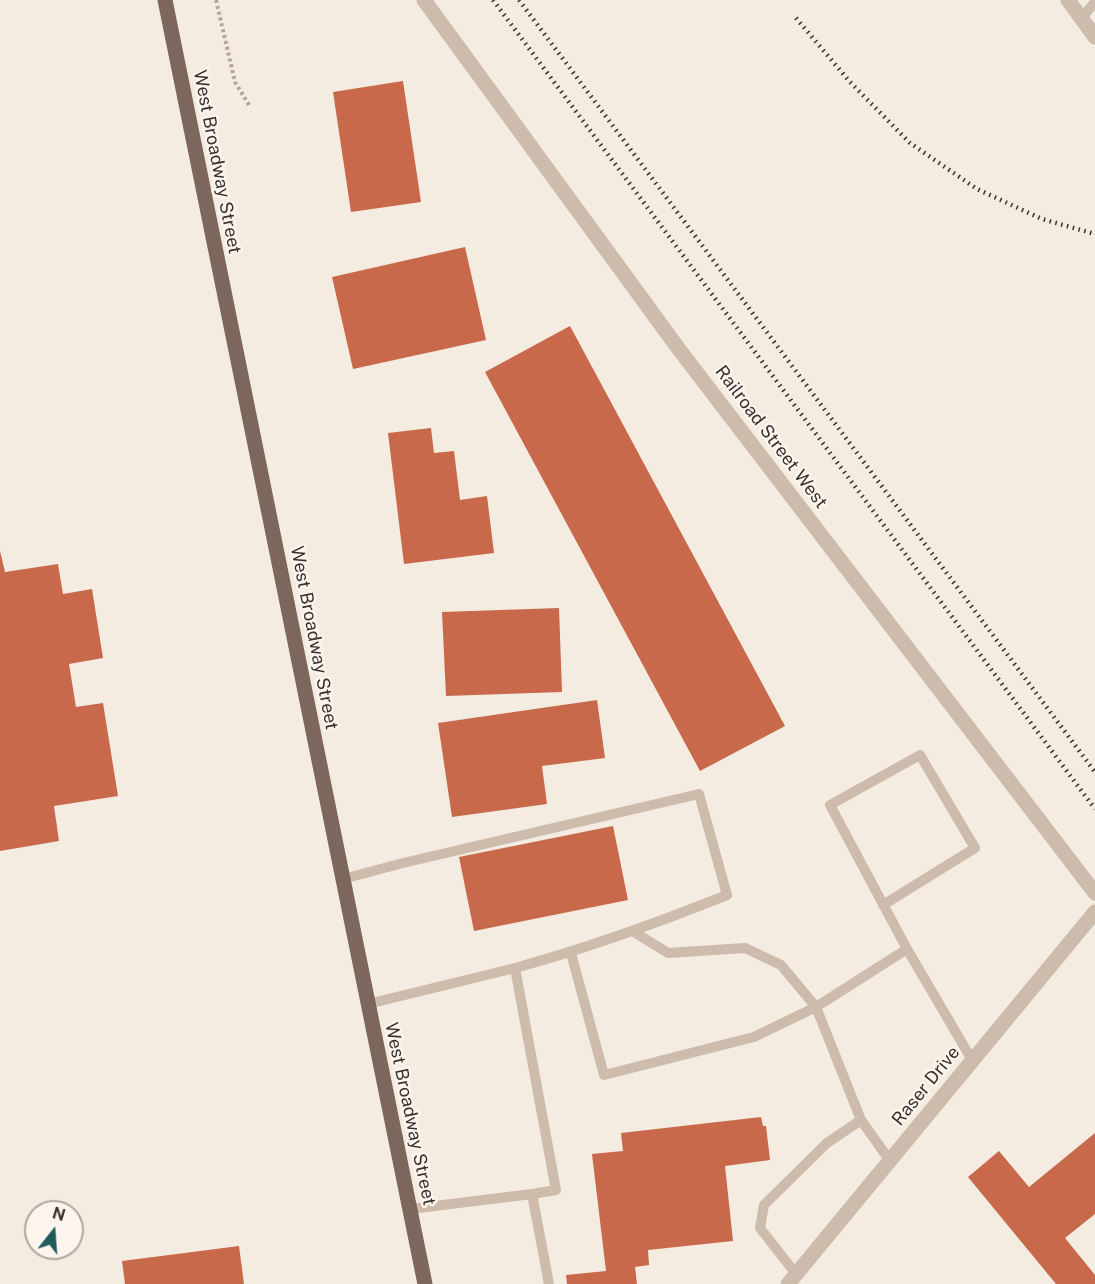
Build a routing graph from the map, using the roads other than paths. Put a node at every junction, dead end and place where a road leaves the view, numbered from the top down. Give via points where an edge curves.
1 (165, 0) edge
2 (424, 0) edge
3 (1068, 0) edge
4 (1095, 2) edge
5 (1081, 19) junction
6 (1095, 37) edge
7 (343, 879) junction
8 (1095, 893) edge
9 (883, 905) junction
10 (1095, 912) edge
11 (634, 932) junction
12 (907, 949) junction
13 (571, 953) junction
14 (515, 968) junction
15 (368, 1004) junction
16 (816, 1007) junction
17 (972, 1060) junction
18 (861, 1120) junction
19 (890, 1161) junction
20 (532, 1194) junction
21 (410, 1209) junction
22 (792, 1279) edge
23 (425, 1284) edge
24 (549, 1284) edge

1 - 7 main road, West Broadway Street
2 - 8 street, Railroad Street West via 678,348
3 - 5 street
4 - 5 lane
5 - 6 street
7 - 11 lane via 699,794 727,895
7 - 15 main road, West Broadway Street
9 - 9 lane via 830,805 920,755 975,848
9 - 12 lane
10 - 17 street, Raser Drive
11 - 13 lane
11 - 16 lane via 668,953 745,948 781,965
12 - 16 lane
12 - 17 lane
13 - 14 lane
13 - 16 lane via 604,1075 754,1037
14 - 15 lane
14 - 20 lane via 556,1190
15 - 21 main road, West Broadway Street
16 - 18 lane
17 - 19 street, Raser Drive
18 - 19 lane
18 - 22 lane via 827,1143 764,1205 760,1228
19 - 22 street, Raser Drive
20 - 21 lane
20 - 24 lane
21 - 23 main road, West Broadway Street

